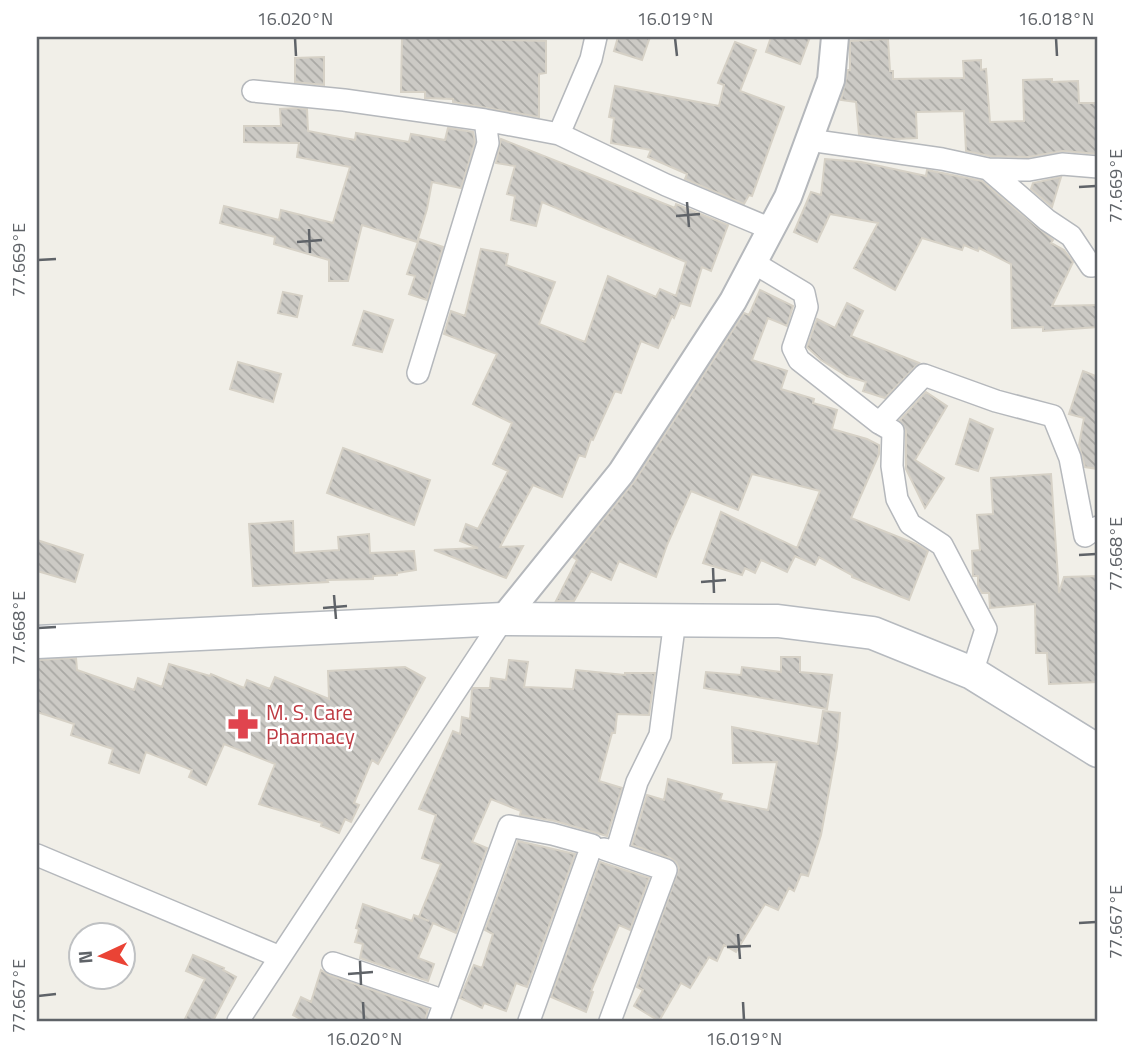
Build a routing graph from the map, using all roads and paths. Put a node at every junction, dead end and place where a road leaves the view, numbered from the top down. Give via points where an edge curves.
1 (596, 37) edge
2 (835, 37) edge
3 (253, 91) dead end
4 (485, 120) junction
5 (559, 134) junction
6 (809, 140) junction
7 (1098, 167) edge
8 (988, 169) junction
9 (771, 229) junction
10 (754, 263) junction
11 (1098, 265) edge
12 (418, 373) dead end
13 (879, 423) junction
14 (1098, 527) edge
15 (503, 619) junction
16 (675, 620) junction
17 (37, 642) edge
18 (972, 673) junction
19 (1098, 751) edge
20 (592, 845) junction
21 (616, 853) junction
22 (37, 855) edge
23 (280, 957) junction
24 (333, 963) dead end
25 (445, 1001) junction
26 (238, 1021) edge
27 (438, 1021) edge
28 (529, 1021) edge
29 (610, 1021) edge

1 - 5 street
2 - 6 street via 831,80
3 - 4 street
4 - 5 street
4 - 12 street via 488,143
5 - 9 street
6 - 8 street
6 - 9 street
7 - 8 street via 1062,164 1029,170
8 - 11 street via 1071,236 1091,266
9 - 10 street
10 - 13 street via 804,293 807,307 793,348 799,360
10 - 15 street via 621,473
13 - 14 street via 925,375 1053,416 1070,458 1085,536
13 - 18 street via 893,431 892,466 903,512 910,524 942,545 986,629
15 - 16 main road
15 - 17 main road
15 - 23 street
16 - 18 main road via 778,621 873,633
16 - 21 street via 660,735 637,782
18 - 19 main road
20 - 21 street
20 - 25 street via 509,826
20 - 28 street
21 - 29 street via 666,870
22 - 23 street
23 - 26 street
24 - 25 street
25 - 27 street

